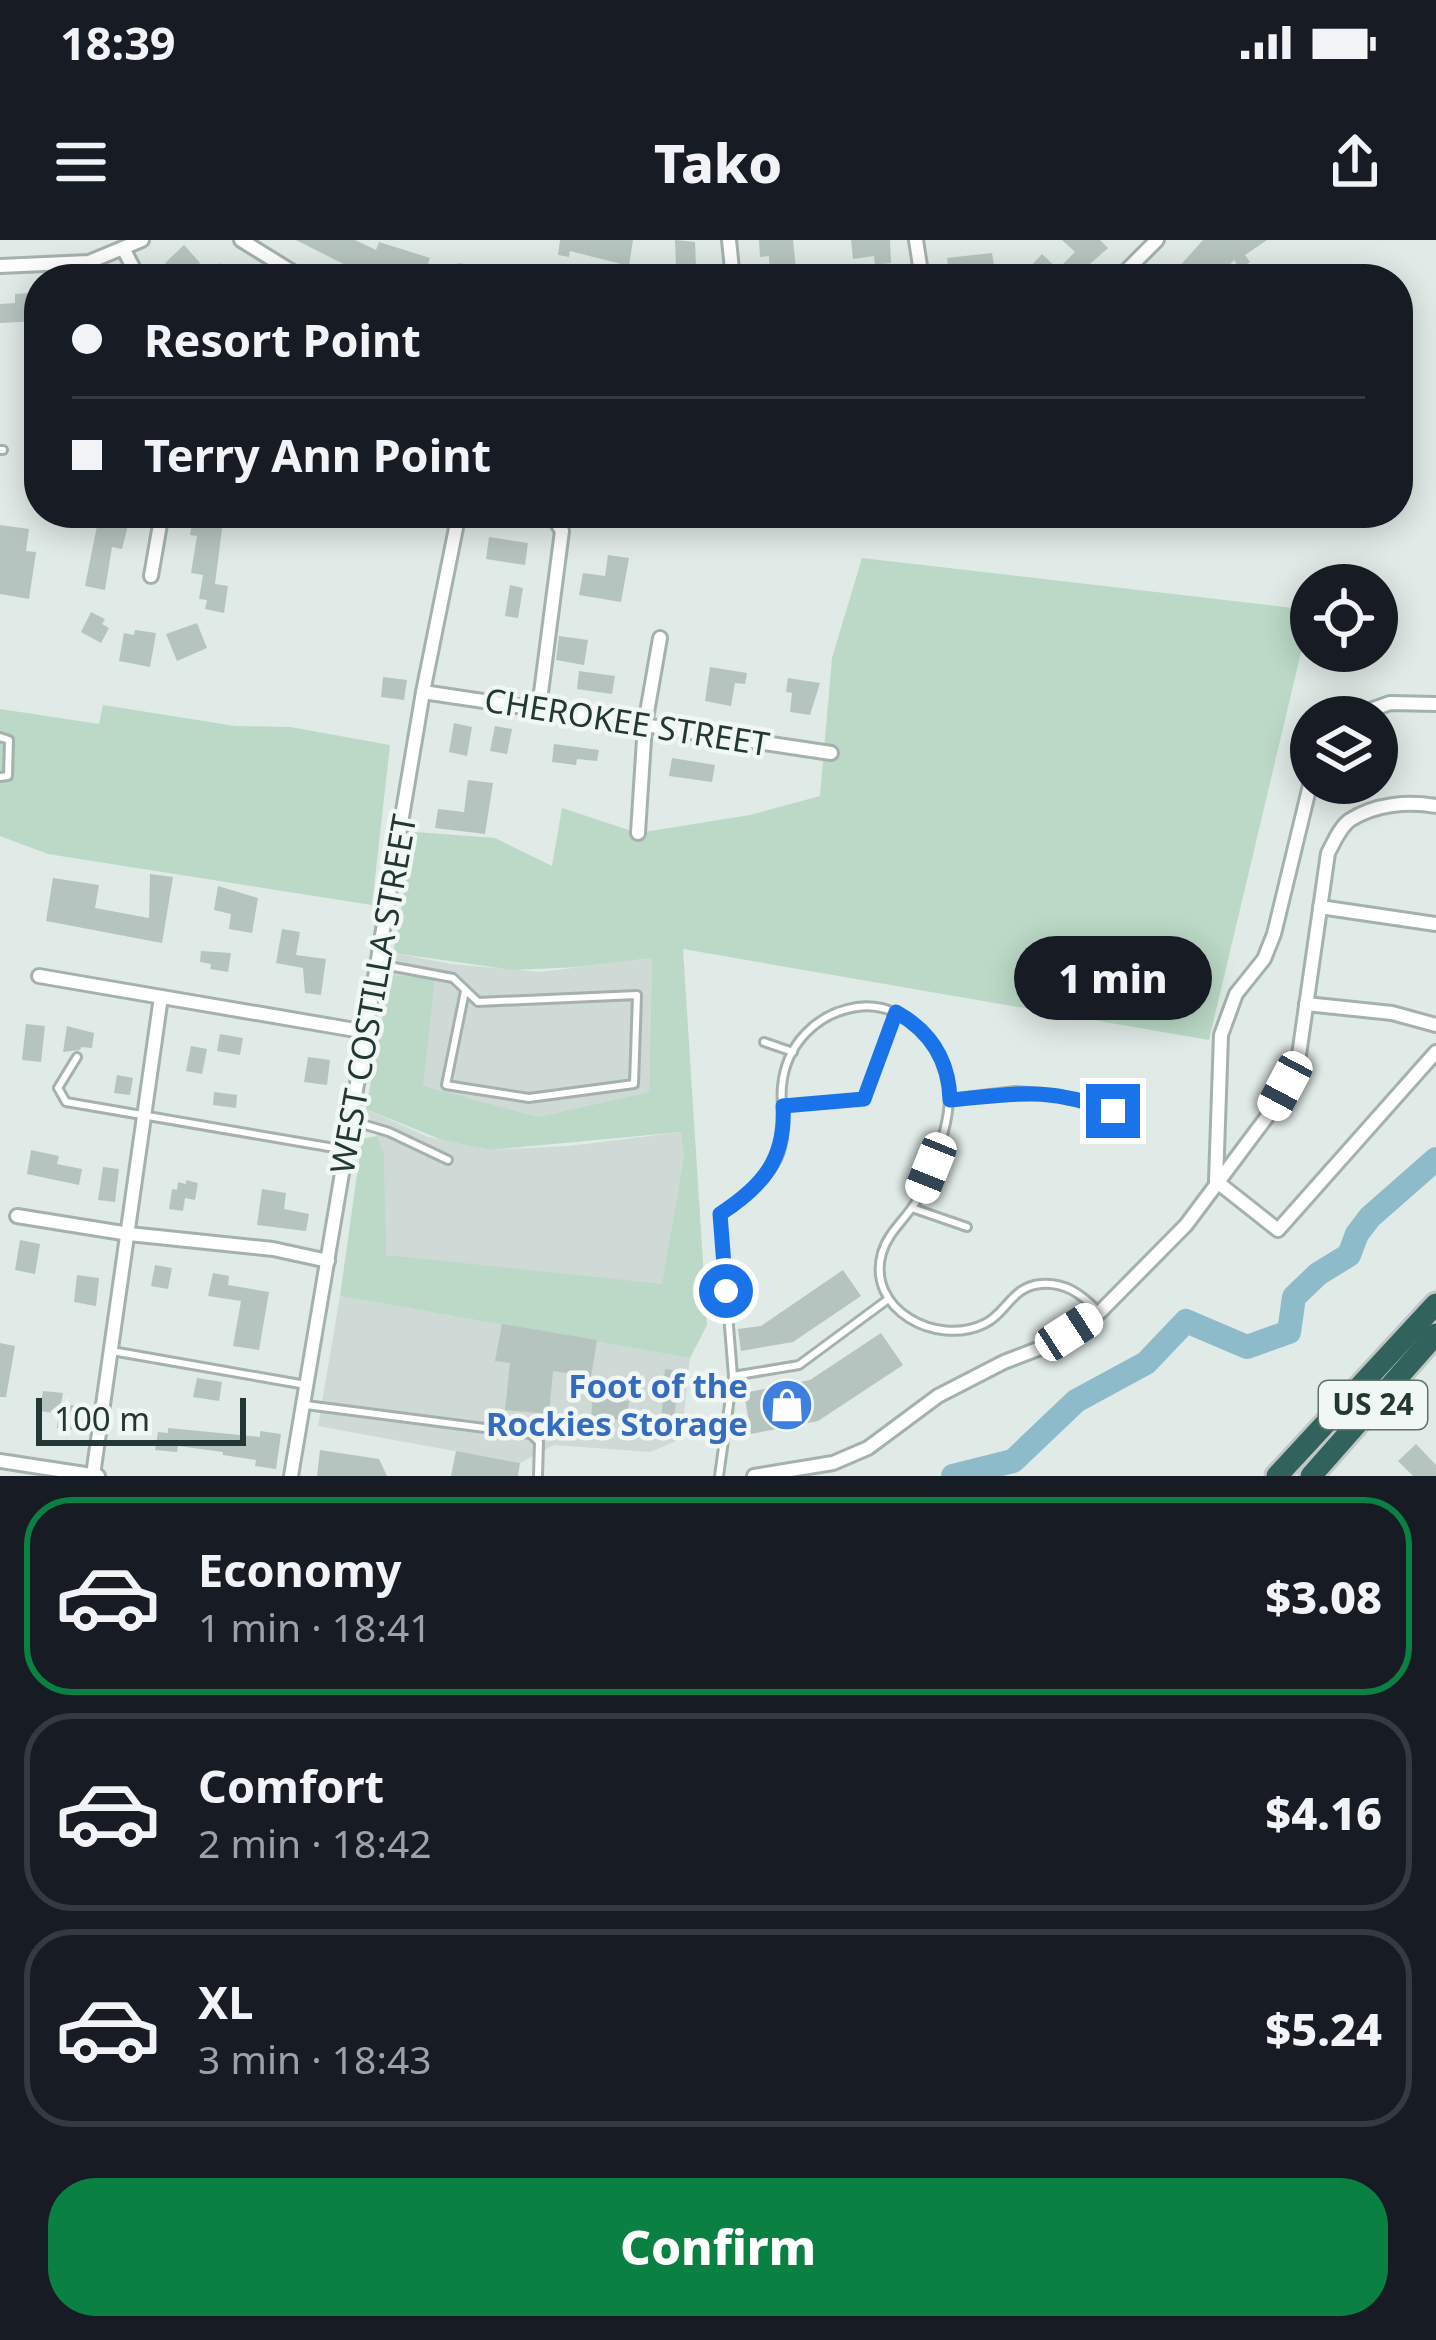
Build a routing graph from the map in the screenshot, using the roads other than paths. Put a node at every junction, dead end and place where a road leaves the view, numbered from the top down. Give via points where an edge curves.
1 (142, 240) edge
2 (242, 240) edge
3 (1157, 240) edge
4 (124, 250) junction
5 (70, 264) edge
6 (131, 264) edge
7 (280, 264) edge
8 (1133, 264) edge
9 (159, 528) edge
10 (456, 528) edge
11 (560, 528) edge
12 (151, 576) dead end
13 (660, 638) dead end
14 (423, 692) junction
15 (1398, 703) edge
16 (1436, 704) edge
17 (539, 708) junction
18 (645, 724) junction
19 (0, 736) edge
20 (831, 753) dead end
21 (0, 778) edge
22 (1305, 804) edge
23 (1436, 806) edge
24 (638, 833) dead end
25 (1320, 907) junction
26 (1436, 925) edge
27 (378, 964) junction
28 (39, 976) dead end
29 (465, 991) junction
30 (161, 997) junction
31 (1306, 1004) junction
32 (896, 1012) junction
33 (1436, 1024) edge
34 (367, 1032) junction
35 (764, 1042) dead end
36 (793, 1052) junction
37 (1436, 1052) edge
38 (77, 1057) dead end
39 (950, 1100) junction
40 (783, 1106) junction
41 (1113, 1111) dead end
42 (144, 1113) junction
43 (352, 1121) junction
44 (347, 1150) junction
45 (448, 1160) dead end
46 (1216, 1181) junction
47 (912, 1208) junction
48 (17, 1216) dead end
49 (967, 1227) dead end
50 (129, 1234) junction
51 (328, 1261) junction
52 (887, 1300) junction
53 (1436, 1304) edge
54 (1100, 1312) junction
55 (1436, 1334) edge
56 (112, 1351) junction
57 (734, 1376) junction
58 (306, 1385) junction
59 (303, 1405) junction
60 (0, 1461) edge
61 (96, 1476) edge
62 (291, 1476) edge
63 (538, 1476) edge
64 (719, 1476) edge
65 (754, 1476) edge
66 (1277, 1476) edge
67 (1311, 1476) edge

1 - 4 street
2 - 7 street
3 - 8 street
4 - 5 street
4 - 6 street
9 - 12 street
10 - 14 street, WEST COSTILLA STREET
11 - 17 street
13 - 18 street
14 - 17 street, CHEROKEE STREET
14 - 27 street, WEST COSTILLA STREET
15 - 16 street
17 - 18 street, CHEROKEE STREET
18 - 20 street, CHEROKEE STREET
18 - 24 street
19 - 21 lane via 11,748 8,776
22 - 46 street via 1274,934 1220,1035
23 - 25 street via 1402,801 1350,820 1328,853
25 - 26 street
25 - 31 street
27 - 29 lane via 453,978
27 - 34 street, WEST COSTILLA STREET
28 - 30 street
29 - 29 lane via 478,1002 502,1003 637,995 634,1084 529,1097 446,1085
30 - 34 street
30 - 42 street
31 - 33 street
31 - 46 street via 1298,1062
32 - 36 lane via 836,1011 808,1029
32 - 39 lane via 938,1049
32 - 40 lane via 864,1099
34 - 43 street, WEST COSTILLA STREET
35 - 36 lane
36 - 40 lane
37 - 46 street via 1278,1230
38 - 42 lane via 58,1088 66,1102
39 - 41 lane via 1015,1091
39 - 47 lane via 944,1138
40 - 57 lane via 785,1132 773,1166 720,1214
42 - 44 lane
42 - 50 street
43 - 44 street, WEST COSTILLA STREET
43 - 45 lane
44 - 51 street, WEST COSTILLA STREET
46 - 54 street via 1186,1226
47 - 49 lane
47 - 52 lane via 884,1248 879,1267
48 - 50 street
50 - 51 street
50 - 56 street
51 - 58 street, WEST COSTILLA STREET
52 - 54 lane via 910,1320 961,1330 985,1324 1020,1290 1041,1284 1073,1290
52 - 57 lane via 799,1365
53 - 66 highway, US 24
54 - 65 street via 938,1396 856,1455
55 - 67 highway, US 24
56 - 58 lane
56 - 61 street
57 - 64 lane
58 - 59 street, WEST COSTILLA STREET
59 - 62 street, WEST COSTILLA STREET
59 - 63 lane via 531,1434 539,1442
60 - 61 street

